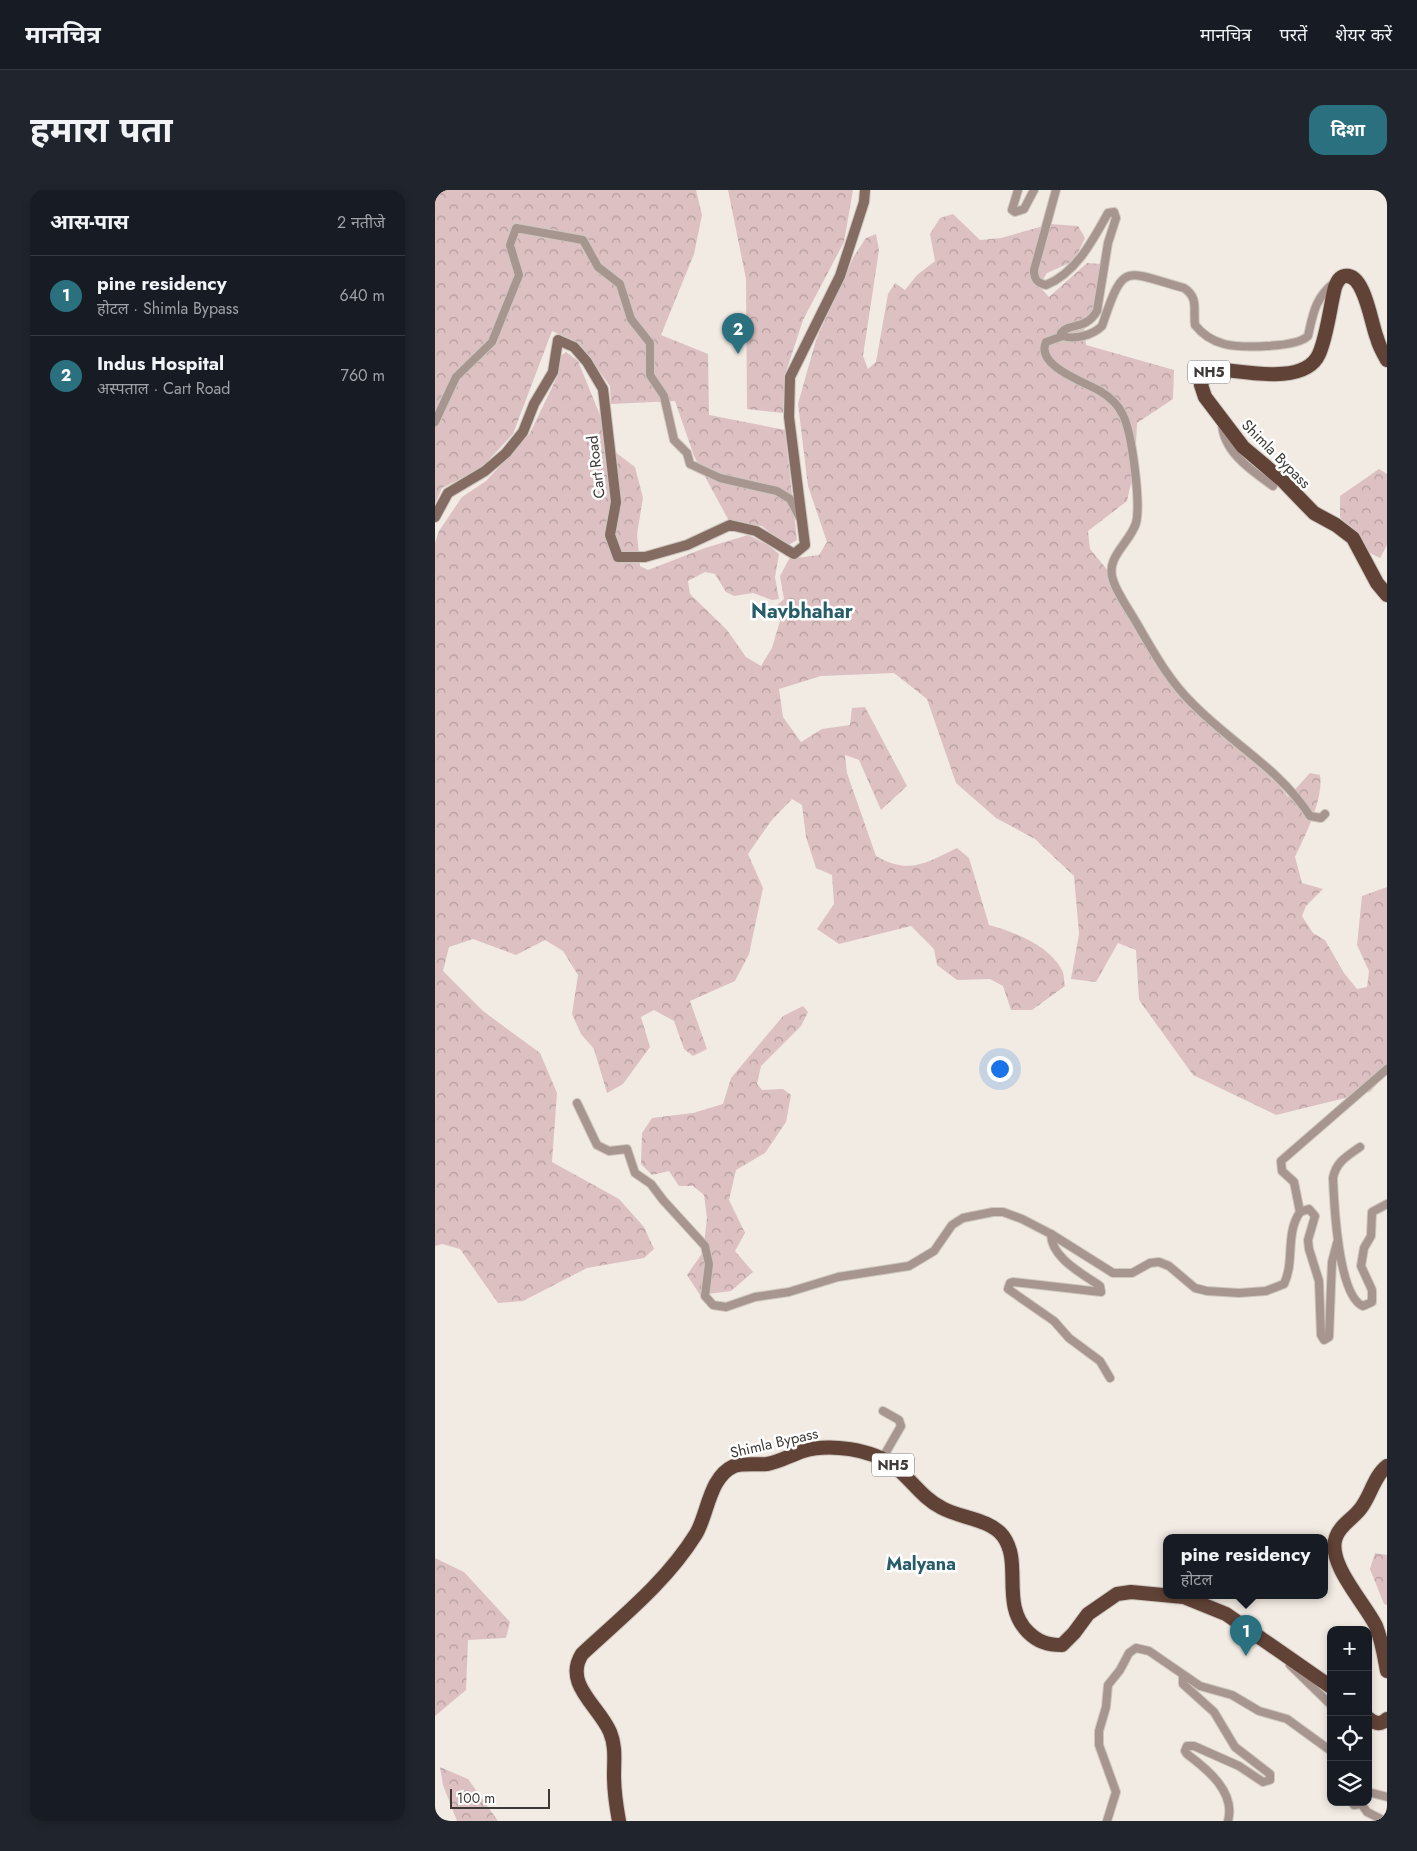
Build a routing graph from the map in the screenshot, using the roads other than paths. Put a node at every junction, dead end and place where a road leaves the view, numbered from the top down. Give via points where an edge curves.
1 (865, 190) edge
2 (1019, 190) edge
3 (1034, 190) edge
4 (1057, 190) edge
5 (1338, 280) junction
6 (1063, 336) junction
7 (1387, 360) edge
8 (1222, 421) junction
9 (435, 422) edge
10 (1273, 486) dead end
11 (435, 517) edge
12 (800, 518) junction
13 (1387, 595) edge
14 (1325, 814) dead end
15 (1387, 1069) edge
16 (577, 1103) dead end
17 (1359, 1147) dead end
18 (1387, 1204) edge
19 (1300, 1212) junction
20 (1051, 1234) junction
21 (1337, 1243) junction
22 (1110, 1378) dead end
23 (883, 1411) dead end
24 (882, 1459) junction
25 (1387, 1466) edge
26 (1163, 1595) edge
27 (1190, 1599) edge
28 (1279, 1652) junction
29 (1387, 1671) edge
30 (1183, 1676) junction
31 (1327, 1684) edge
32 (1327, 1701) edge
33 (1387, 1719) edge
34 (1372, 1720) edge
35 (1327, 1748) edge
36 (1372, 1793) edge
37 (1387, 1797) edge
38 (1362, 1806) edge
39 (619, 1821) edge
40 (1107, 1821) edge
41 (1228, 1821) edge
42 (1385, 1821) edge

1 - 12 main road, Cart Road via 865,202 840,276 790,376 789,417
2 - 3 street via 1012,205 1015,212 1024,209
4 - 6 street via 1034,270 1034,277 1039,283 1046,285 1063,275 1089,246 1108,213 1114,212 1116,218 1108,243 1097,311 1083,326 1065,329 1061,333
5 - 6 street via 1320,296 1307,336 1284,345 1235,345 1214,340 1195,325 1195,304 1190,292 1131,274 1122,278 1097,331 1087,335
5 - 7 highway via 1344,276 1359,283
5 - 8 highway, Shimla Bypass / NH5 via 1319,355 1309,368 1294,374 1215,369 1205,374 1201,385 1205,397
6 - 14 street via 1046,342 1044,348 1048,359 1072,378 1115,401 1129,430 1138,514 1131,534 1112,564 1113,582 1162,666 1192,704 1284,781 1310,816 1315,819
8 - 10 street via 1224,436 1237,456
8 - 13 highway, Shimla Bypass / NH5 via 1243,447 1282,480 1299,500 1353,538
9 - 12 street via 457,377 492,342 519,275 510,245 516,228 583,240 598,267 620,284 631,319 650,342 650,375 664,396 674,440 687,453 690,464 720,478 777,492 790,499
11 - 12 main road, Cart Road via 448,493 485,471 523,432 534,404 553,372 558,340 574,347 603,389 615,502 610,535 617,556 645,556 687,545 730,525 756,531 794,554 805,545
15 - 19 street via 1281,1161 1282,1171 1294,1182
16 - 20 street via 597,1145 609,1151 627,1150 635,1172 651,1184 705,1246 709,1264 705,1296 719,1307 755,1296 789,1292 838,1277 909,1266 934,1251 952,1226 971,1215 1003,1212
17 - 21 street via 1335,1168
18 - 21 street via 1372,1212 1371,1236 1361,1257 1364,1276 1373,1296 1368,1305 1363,1306 1356,1301
19 - 20 street via 1292,1229 1289,1274 1284,1284 1266,1291 1239,1293 1195,1288 1169,1266 1159,1262 1151,1262 1132,1273 1113,1273
19 - 21 street via 1309,1209 1315,1216 1308,1240 1319,1281 1321,1335 1324,1340 1329,1337 1332,1262
20 - 22 street via 1056,1251 1100,1286 1101,1292 1013,1282 1009,1289 1043,1312 1069,1338 1100,1361
23 - 24 street via 899,1420 901,1426
24 - 26 highway, Shimla Bypass / NH5 via 894,1466 929,1502 991,1527 1002,1535 1008,1545 1017,1617 1033,1638 1047,1645 1062,1645 1088,1614 1117,1594
24 - 39 highway, Shimla Bypass / NH5 via 865,1453 827,1448 805,1450 769,1464 734,1466 715,1485 701,1526 679,1558 635,1608 582,1654 575,1667 575,1675 613,1740
25 - 29 highway via 1378,1476 1361,1509 1339,1531 1335,1547 1345,1577 1377,1629
27 - 28 highway, Shimla Bypass / NH5 via 1226,1614
28 - 31 highway, Shimla Bypass / NH5
28 - 32 street
30 - 35 street via 1259,1711 1287,1719
30 - 40 street via 1149,1651 1136,1648 1129,1653 1108,1685 1098,1738 1116,1792
30 - 41 street via 1183,1684 1214,1712 1235,1747 1270,1774 1270,1780 1263,1782 1239,1766 1195,1746 1187,1746 1187,1754 1216,1779 1227,1802
33 - 34 highway via 1380,1723
36 - 37 street
38 - 42 street

